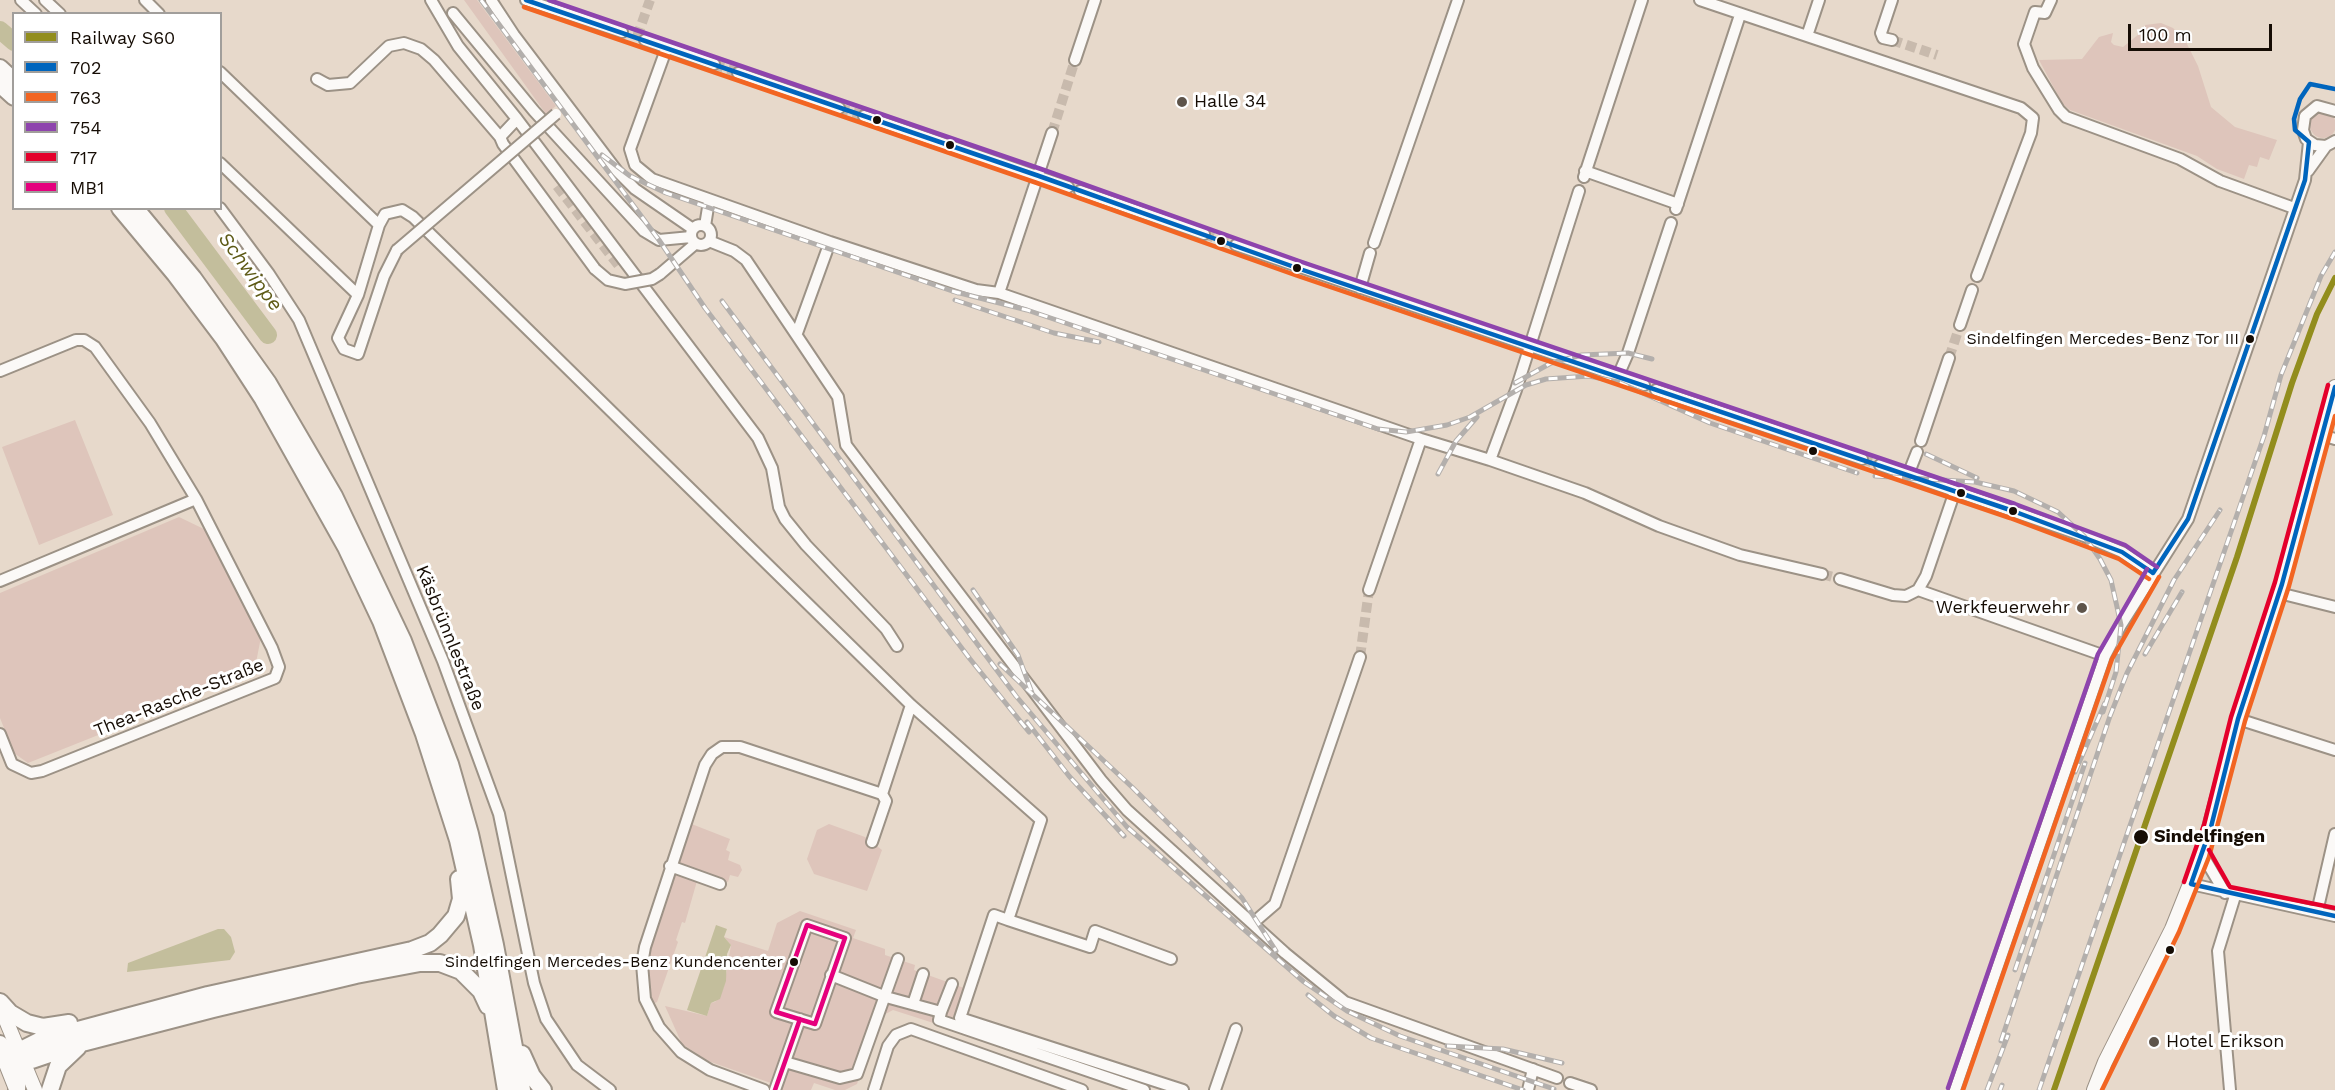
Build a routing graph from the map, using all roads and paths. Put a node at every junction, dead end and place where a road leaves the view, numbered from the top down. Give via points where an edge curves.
1 (21, 0) edge
2 (45, 0) edge
3 (145, 0) edge
4 (430, 0) edge
5 (491, 0) edge
6 (526, 0) edge
7 (1095, 0) edge
8 (1458, 0) edge
9 (1642, 0) edge
10 (1700, 0) edge
11 (1819, 0) edge
12 (1892, 0) edge
13 (2050, 0) edge
14 (34, 12) edge
15 (58, 12) edge
16 (157, 12) edge
17 (453, 13) dead end
18 (1740, 15) junction
19 (622, 32) dead end
20 (1807, 36) junction
21 (645, 40) dead end
22 (1892, 40) dead end
23 (667, 47) junction
24 (1076, 60) tunnel mouth
25 (714, 64) tunnel mouth
26 (0, 68) edge
27 (738, 73) tunnel mouth
28 (222, 74) edge
29 (12, 79) edge
30 (317, 79) dead end
31 (0, 84) edge
32 (12, 95) edge
33 (567, 106) junction
34 (839, 108) tunnel mouth
35 (2335, 111) edge
36 (864, 116) tunnel mouth
37 (517, 119) junction
38 (1052, 133) tunnel mouth
39 (500, 137) junction
40 (2309, 142) junction
41 (2331, 143) edge
42 (538, 148) junction
43 (222, 165) edge
44 (1039, 176) junction
45 (2306, 177) junction
46 (557, 186) tunnel mouth
47 (1068, 187) dead end
48 (1080, 191) dead end
49 (1579, 191) dead end
50 (710, 201) junction
51 (2294, 208) junction
52 (122, 210) edge
53 (137, 210) edge
54 (221, 210) edge
55 (1671, 223) dead end
56 (379, 225) junction
57 (705, 226) junction
58 (1204, 234) tunnel mouth
59 (693, 237) junction
60 (709, 241) junction
61 (830, 242) junction
62 (1236, 245) tunnel mouth
63 (1977, 276) dead end
64 (1360, 288) junction
65 (1972, 290) dead end
66 (999, 293) junction
67 (358, 295) junction
68 (1960, 324) tunnel mouth
69 (797, 333) junction
70 (1529, 345) junction
71 (1949, 358) tunnel mouth
72 (0, 371) edge
73 (1618, 376) junction
74 (1644, 385) dead end
75 (2335, 387) edge
76 (1656, 390) dead end
77 (2329, 437) edge
78 (1421, 439) junction
79 (1862, 459) tunnel mouth
80 (1490, 460) junction
81 (1880, 465) tunnel mouth
82 (1908, 475) junction
83 (1955, 492) junction
84 (196, 499) junction
85 (2153, 573) junction
86 (1822, 574) tunnel mouth
87 (1839, 579) tunnel mouth
88 (0, 581) edge
89 (1369, 590) tunnel mouth
90 (1918, 590) junction
91 (2279, 593) junction
92 (2335, 607) edge
93 (897, 646) dead end
94 (2105, 656) junction
95 (1360, 657) tunnel mouth
96 (911, 705) junction
97 (2238, 719) junction
98 (0, 734) edge
99 (2335, 750) edge
100 (438, 772) junction
101 (882, 794) junction
102 (2335, 834) edge
103 (872, 842) dead end
104 (2202, 854) junction
105 (670, 866) junction
106 (720, 884) dead end
107 (2191, 884) junction
108 (2230, 895) junction
109 (2317, 912) junction
110 (2335, 916) edge
111 (1008, 920) junction
112 (1253, 923) junction
113 (898, 959) dead end
114 (1171, 959) dead end
115 (923, 974) dead end
116 (831, 975) junction
117 (952, 984) dead end
118 (208, 995) junction
119 (886, 997) junction
120 (505, 998) junction
121 (0, 1004) edge
122 (913, 1004) junction
123 (941, 1012) junction
124 (800, 1019) junction
125 (1236, 1029) dead end
126 (498, 1032) junction
127 (82, 1043) junction
128 (0, 1044) edge
129 (0, 1049) edge
130 (21, 1060) junction
131 (785, 1062) junction
132 (1533, 1069) junction
133 (1557, 1078) dead end
134 (1570, 1083) dead end
135 (1076, 1089) edge
136 (17, 1090) edge
137 (35, 1090) edge
138 (50, 1090) edge
139 (506, 1090) edge
140 (522, 1090) edge
141 (543, 1090) edge
142 (610, 1090) edge
143 (764, 1090) edge
144 (775, 1090) edge
145 (874, 1090) edge
146 (1144, 1090) edge
147 (1184, 1090) edge
148 (1215, 1090) edge
149 (1528, 1090) edge
150 (1592, 1090) edge
151 (1955, 1090) edge
152 (2094, 1090) edge
153 (2230, 1090) edge

1 - 14 street
2 - 15 street
3 - 16 street
4 - 37 street via 458,46
5 - 33 street
6 - 19 street
7 - 24 street
8 - 64 street
9 - 18 street via 1585,174 1677,206
10 - 18 street
11 - 20 street
12 - 22 street via 1881,33 1883,38
13 - 51 street via 2045,13 2035,12 2024,44 2033,68 2066,117 2180,159 2220,181
17 - 59 street via 534,111 644,231 659,240
18 - 20 street
20 - 63 street via 2021,108 2033,118 2031,133
21 - 23 street
23 - 25 street
23 - 50 street via 630,149 635,165 652,179
26 - 29 highway
27 - 34 street
28 - 56 street
30 - 39 street via 328,85 350,83 389,46 412,46 434,60
31 - 32 highway
33 - 59 street via 617,171
33 - 67 street, bridge via 397,250 384,276 358,354 344,349 338,339
35 - 40 street via 2324,106 2309,110 2303,130
36 - 44 street
37 - 39 street
37 - 42 street
38 - 44 street
39 - 59 street, bridge via 595,269 608,280 624,284 652,279
40 - 41 street
40 - 45 street
41 - 45 street
42 - 46 street
42 - 93 street via 758,438 768,456 784,519 886,629
43 - 67 street
44 - 47 street
44 - 66 street
45 - 51 street
48 - 58 street
49 - 70 street
50 - 57 street
50 - 61 street
51 - 85 street via 2188,519
52 - 100 highway via 224,339 302,464 377,613
53 - 120 highway via 193,278 268,383 326,482 371,570 403,641 453,773 483,888
54 - 142 street, Käsbrünnlestraße via 298,320 443,661 499,814 534,983 546,1019 577,1065
55 - 73 street
56 - 67 street
56 - 96 street via 385,214 402,210 413,218
57 - 59 street
57 - 60 street
59 - 60 street via 704,244
60 - 69 street via 746,260
61 - 66 street via 976,290
61 - 69 street
62 - 64 street
64 - 70 street
65 - 68 street
66 - 78 street
69 - 112 street via 838,397 846,445 1101,780 1157,839
70 - 73 street
70 - 80 street
71 - 82 street
72 - 84 street via 76,340 95,347 150,423
73 - 74 street
75 - 77 main road
76 - 79 street
77 - 91 main road
78 - 80 street
78 - 89 street
80 - 86 street via 1740,555
81 - 82 street
82 - 83 street
83 - 85 street via 2122,552
83 - 90 street
84 - 88 street
84 - 98 street, Thea-Rasche-Straße via 272,648 279,667 276,678 42,771 31,772 12,764
85 - 94 street
87 - 90 street via 1893,595 1906,596
90 - 94 street
91 - 92 street
91 - 97 main road
94 - 151 street
95 - 112 street via 1275,904
96 - 101 street
96 - 111 street via 1041,820
97 - 99 street
97 - 104 main road
100 - 118 highway via 461,890 456,916 440,935 412,950
100 - 126 highway via 470,891
101 - 103 street via 886,801
101 - 105 street via 740,747 722,747 705,765
102 - 109 street
104 - 107 main road
104 - 108 street
105 - 106 street
105 - 143 street via 645,947 645,999 659,1027 681,1052 700,1066
107 - 108 street
107 - 152 main road
108 - 109 street
108 - 153 street via 2218,951
109 - 110 street
111 - 114 street via 1090,947 1095,931
111 - 147 street via 994,915 960,1018
112 - 132 street via 1345,1002
113 - 119 street
115 - 122 street
116 - 119 street
116 - 124 street via 815,1024
116 - 124 street via 845,938 807,925 776,1011
117 - 123 street
118 - 121 highway via 43,1027 19,1020
118 - 130 highway via 41,1041 25,1048
119 - 122 street
119 - 131 street via 860,1070 852,1077 840,1078
120 - 140 highway
120 - 141 highway via 525,1063
121 - 130 main road
122 - 123 street
123 - 146 street via 939,1020
124 - 131 street
125 - 148 street
126 - 127 highway via 481,991 468,978 451,966 420,963
126 - 139 highway
127 - 130 highway
127 - 138 highway via 58,1066
128 - 130 highway via 8,1054
129 - 136 main road
130 - 136 highway
130 - 137 main road
131 - 144 street
132 - 133 street
132 - 149 street
134 - 150 street
135 - 145 street via 940,1045 911,1029 896,1035 888,1046

